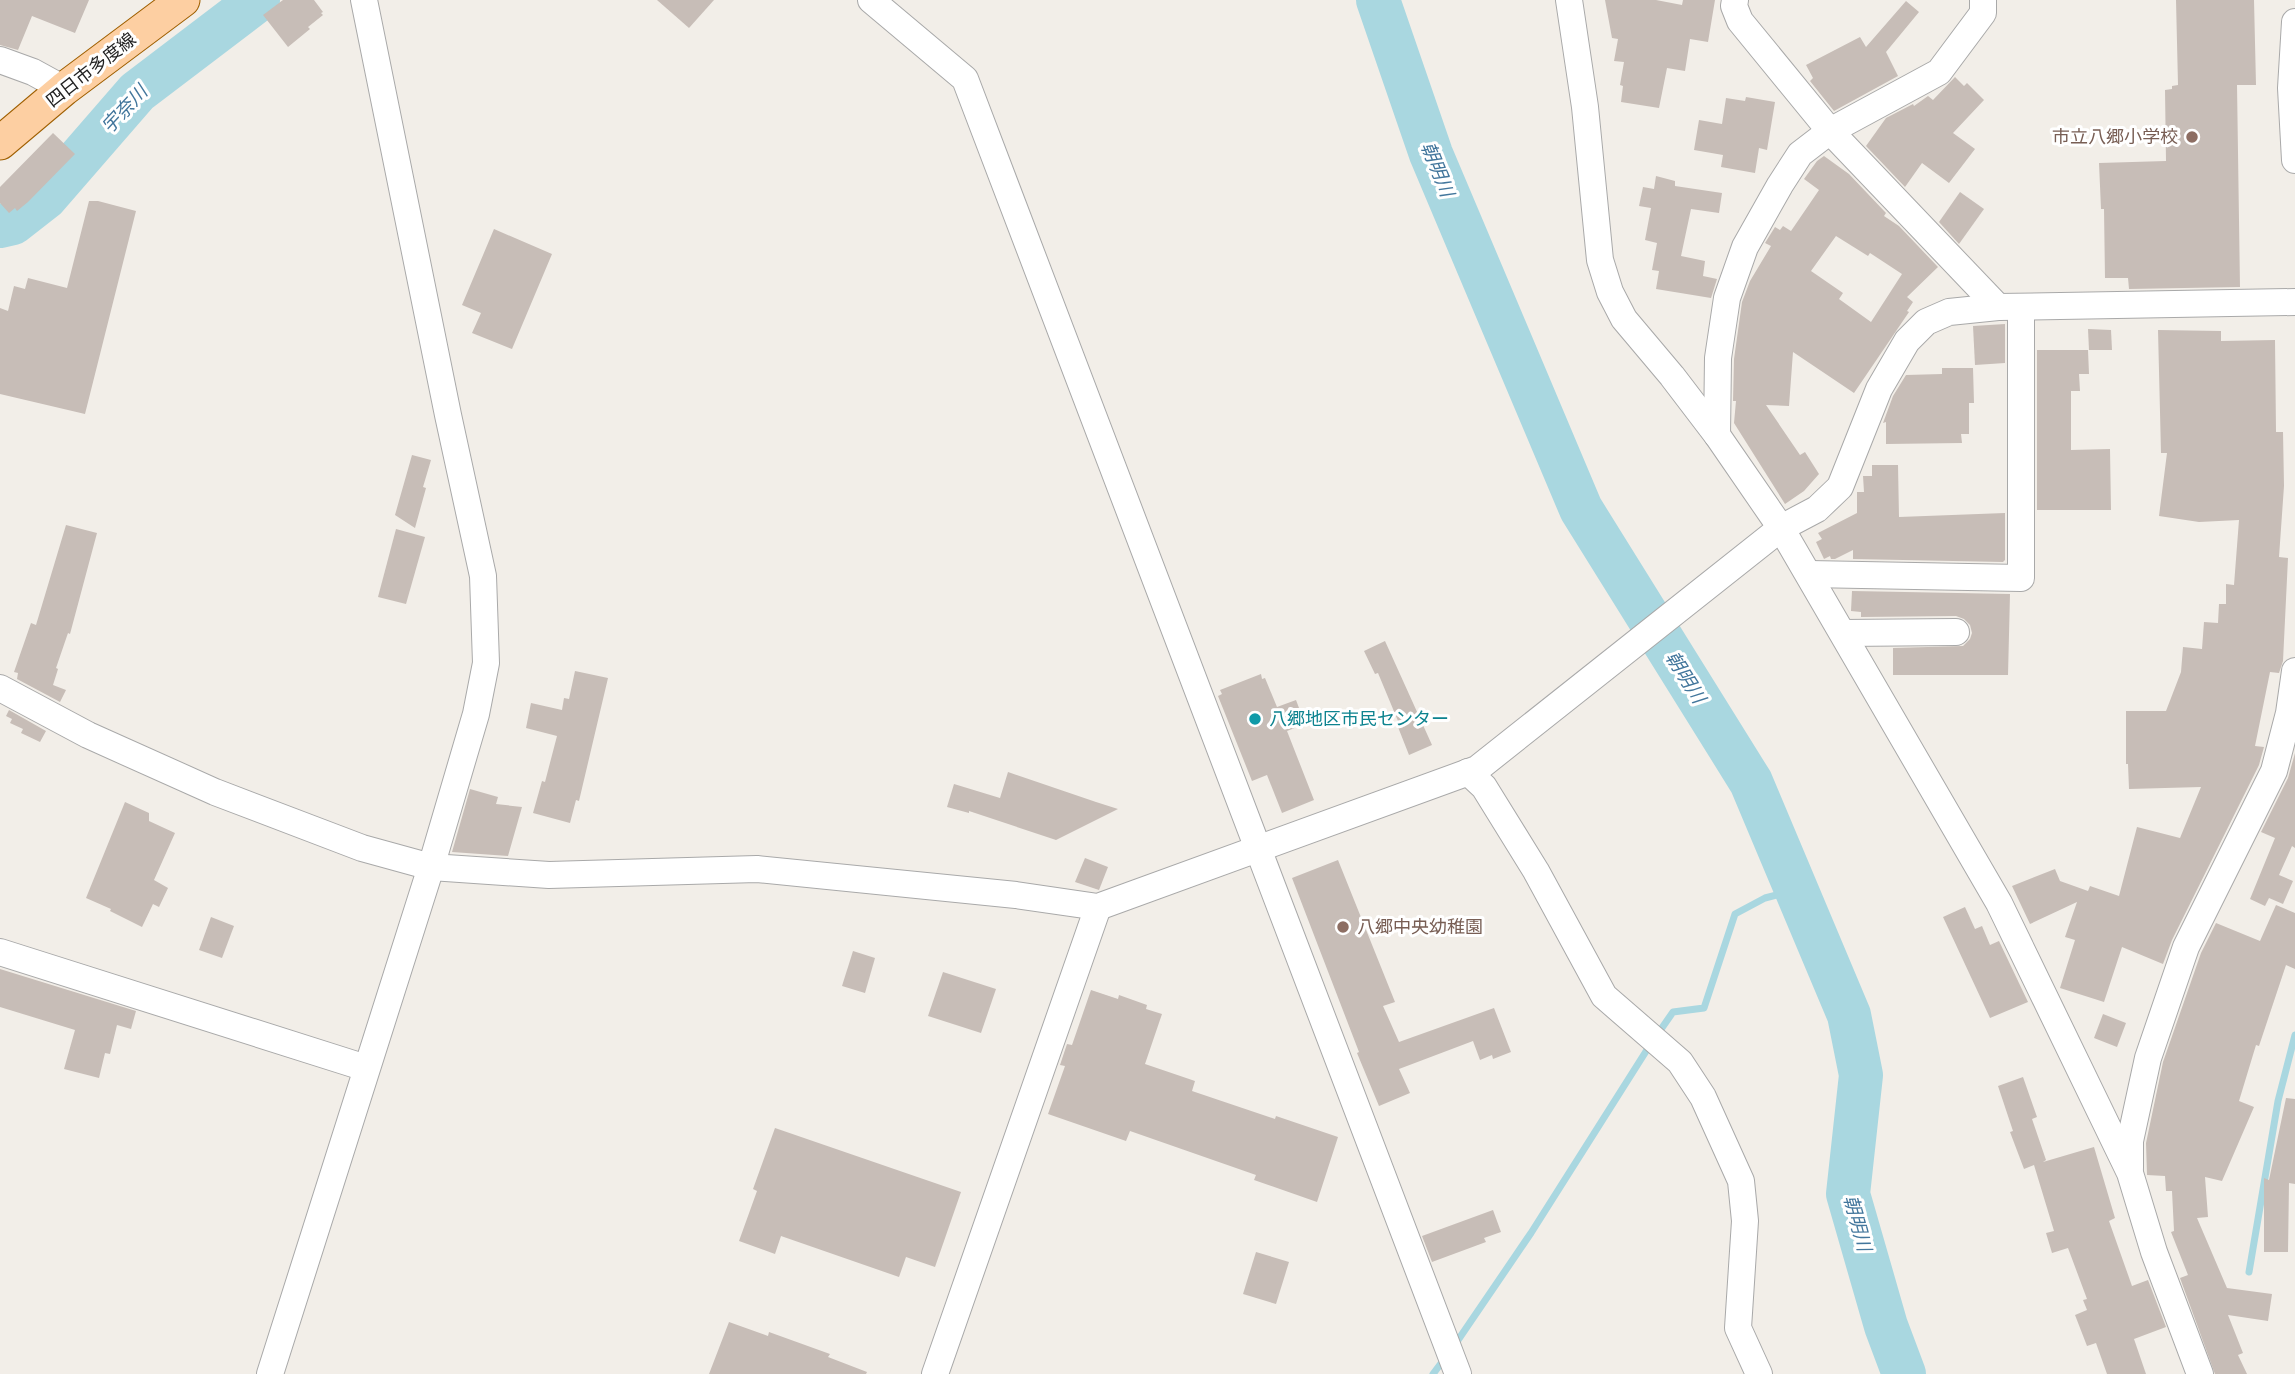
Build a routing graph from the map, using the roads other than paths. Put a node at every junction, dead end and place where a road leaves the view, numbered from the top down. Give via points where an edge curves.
1 (183, 0) edge
2 (364, 0) edge
3 (872, 0) edge
4 (1569, 0) edge
5 (1735, 0) edge
6 (1983, 0) edge
7 (2295, 22) edge
8 (0, 60) edge
9 (64, 89) junction
10 (1830, 131) junction
11 (0, 143) edge
12 (2295, 160) edge
13 (2295, 302) edge
14 (2010, 307) junction
15 (1717, 435) junction
16 (1781, 528) junction
17 (1810, 574) junction
18 (1843, 632) junction
19 (1956, 632) dead end
20 (2295, 671) edge
21 (0, 688) edge
22 (1472, 771) junction
23 (1257, 848) junction
24 (431, 867) junction
25 (1098, 906) junction
26 (0, 952) edge
27 (366, 1068) junction
28 (2130, 1173) junction
29 (1452, 1359) edge
30 (270, 1374) edge
31 (935, 1374) edge
32 (1759, 1374) edge
33 (2200, 1374) edge

1 - 9 main road, 四日市多度線
2 - 24 street via 483,576 486,663
3 - 23 street via 965,79
4 - 15 street via 1600,260 1610,292 1625,319
5 - 10 street via 1740,21
6 - 10 street via 1983,13 1939,72
7 - 12 street via 2291,88
8 - 9 street
9 - 11 main road, 四日市多度線
10 - 14 street
10 - 15 street via 1800,155 1745,247 1727,298 1717,358
13 - 14 street
14 - 16 street via 1949,312 1926,322 1907,341 1879,389 1840,487 1817,509
14 - 17 street via 2021,578
15 - 16 street
16 - 17 street
16 - 22 street
17 - 18 street
18 - 19 street
18 - 28 street via 1999,903
20 - 28 street via 2274,771 2186,947 2148,1058 2130,1141
21 - 24 street via 88,736 215,792 362,848
22 - 23 street
22 - 32 street via 1536,871 1604,996 1680,1062 1703,1097 1741,1181 1745,1222 1738,1328
23 - 25 street
23 - 29 street
24 - 25 street via 549,875 757,869
24 - 27 street
25 - 31 street
26 - 27 street
27 - 30 street
28 - 33 street

